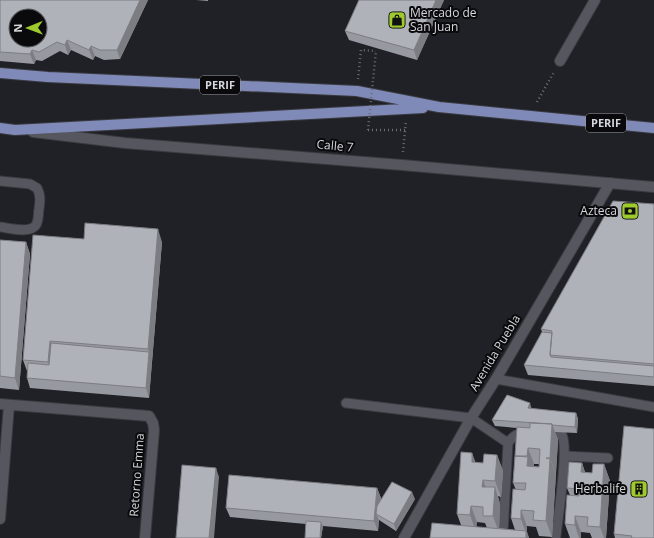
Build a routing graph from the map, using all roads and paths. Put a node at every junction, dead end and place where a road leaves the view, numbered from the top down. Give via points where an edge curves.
1 (595, 0) edge
2 (560, 61) joint
3 (0, 74) edge
4 (357, 91) junction
5 (439, 107) junction
6 (406, 109) junction
7 (530, 116) junction
8 (0, 128) edge
9 (654, 128) edge
10 (15, 130) junction
11 (405, 130) junction
12 (402, 165) junction
13 (0, 181) edge
14 (610, 183) junction
15 (654, 187) edge
16 (0, 227) edge
17 (496, 379) junction
18 (346, 403) dead end
19 (5, 405) edge
20 (654, 408) edge
21 (471, 418) junction
22 (508, 443) junction
23 (564, 456) junction
24 (608, 458) dead end
25 (0, 519) edge
26 (503, 533) edge
27 (556, 536) dead end
28 (145, 538) edge
29 (404, 538) edge

1 - 2 street
2 - 7 path
3 - 4 main road, Calle 7 / PERIF
4 - 5 main road, Calle 7 / PERIF
4 - 11 path, bridge via 361,50 376,51 368,130
5 - 6 main road, Calle 7 / PERIF
5 - 7 main road, Calle 7 / PERIF
6 - 10 main road, Calle 7 / PERIF
6 - 11 path
7 - 9 main road, Calle 7 / PERIF
8 - 10 main road, Calle 7 / PERIF
10 - 12 street, Calle 7 via 125,143
11 - 12 path
12 - 14 street, Calle 7
13 - 16 lane via 30,184 37,188 40,197 38,220 31,229
14 - 15 street, Calle 7
14 - 17 street, Avenida Puebla
17 - 20 lane
17 - 21 street, Avenida Puebla
18 - 21 lane
19 - 25 street
19 - 28 street, Retorno Emma via 149,416 154,430
21 - 22 lane
21 - 29 street, Avenida Puebla
22 - 23 lane via 514,436 521,434 562,435
22 - 26 lane
23 - 24 lane
23 - 27 lane

